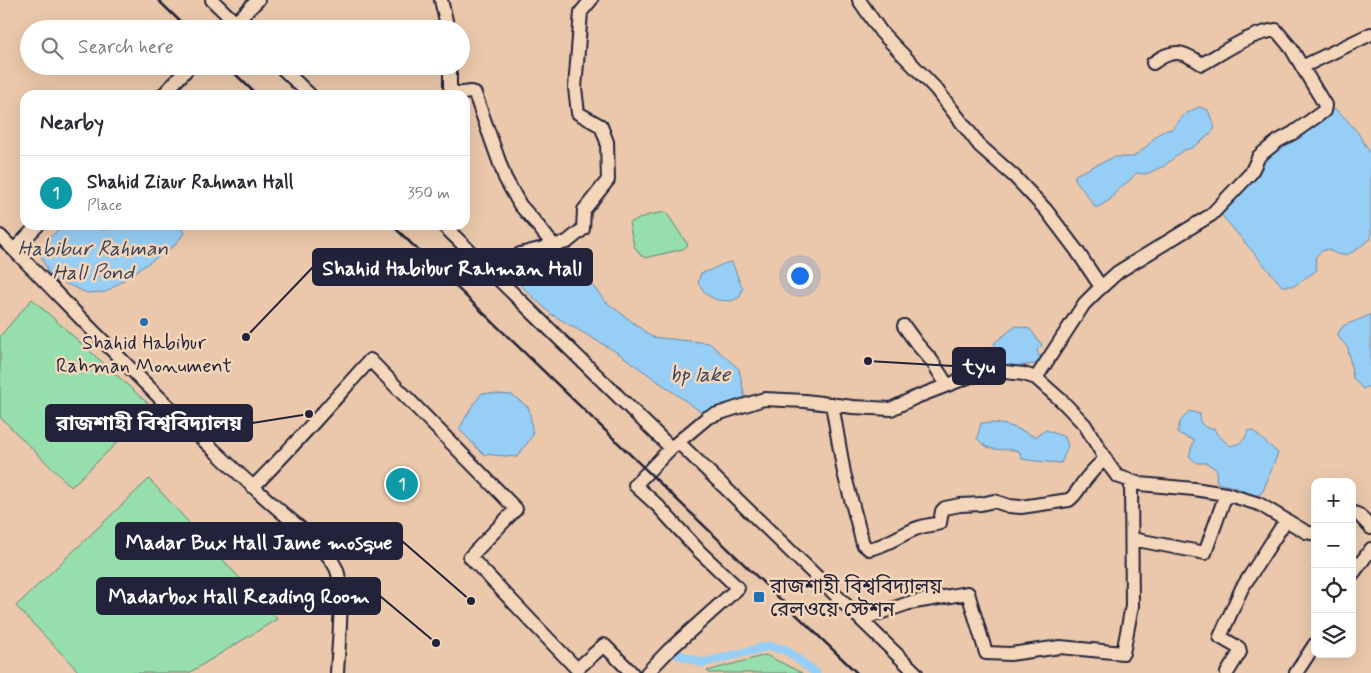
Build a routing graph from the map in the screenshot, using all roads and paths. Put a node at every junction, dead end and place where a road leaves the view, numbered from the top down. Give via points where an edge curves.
1 (212, 0) edge
2 (258, 0) edge
3 (441, 0) edge
4 (591, 0) edge
5 (859, 0) edge
6 (229, 20) edge
7 (241, 20) edge
8 (446, 20) edge
9 (1371, 34) edge
10 (1153, 63) dead end
11 (1304, 70) junction
12 (182, 75) edge
13 (289, 75) edge
14 (450, 75) edge
15 (168, 90) edge
16 (305, 90) edge
17 (452, 90) edge
18 (470, 92) edge
19 (33, 230) edge
20 (448, 230) edge
21 (0, 236) edge
22 (554, 246) junction
23 (14, 250) junction
24 (496, 278) junction
25 (1102, 288) junction
26 (904, 326) dead end
27 (1036, 378) junction
28 (947, 385) junction
29 (832, 404) junction
30 (675, 445) junction
31 (1105, 459) junction
32 (1130, 481) junction
33 (253, 487) junction
34 (1226, 494) junction
35 (1356, 514) edge
36 (1286, 520) junction
37 (1371, 528) edge
38 (1311, 533) edge
39 (1132, 539) junction
40 (1371, 549) edge
41 (1356, 569) edge
42 (862, 619) junction
43 (1311, 650) edge
44 (337, 673) edge
45 (632, 673) edge
46 (647, 673) edge
47 (916, 673) edge
48 (1227, 673) edge
49 (1296, 673) edge

1 - 6 street
2 - 7 street
3 - 8 street
4 - 22 street via 581,12 575,88 578,113 601,126 607,142 608,180 584,210 583,229 567,242
5 - 25 street via 881,32 936,89 980,146 1046,210
9 - 11 street via 1306,65
10 - 11 street via 1171,53 1180,53 1202,64 1247,38 1276,30
11 - 25 street via 1325,106 1324,111 1259,156 1251,173 1211,215 1118,272
12 - 15 street
13 - 16 street
14 - 17 street
18 - 22 street via 476,94 505,178 520,206
19 - 23 street
20 - 24 street
21 - 23 street
22 - 24 street via 520,254
23 - 33 street via 175,414
24 - 30 street
25 - 27 street via 1084,304
26 - 28 street
27 - 28 street via 1005,372 970,376
27 - 31 street via 1085,424
28 - 29 street via 891,409
29 - 30 street via 764,398 708,417
29 - 31 street via 844,473 862,544 869,549 921,527 940,523 945,508 994,502 1021,507 1069,500
30 - 42 street
30 - 46 street via 635,485 738,588
31 - 32 street via 1116,476
32 - 34 street
32 - 39 street
33 - 44 street via 314,541 337,569 340,598
33 - 45 street via 370,360 516,509 470,557 577,669 604,645
34 - 36 street via 1259,504
34 - 39 street via 1205,552
35 - 37 street
36 - 38 street
36 - 48 street via 1242,588 1220,637 1239,648 1240,652
39 - 42 street via 1132,606 1123,653 1060,647 1010,654 986,653 968,593 909,603
40 - 41 street
42 - 47 street
43 - 49 street

